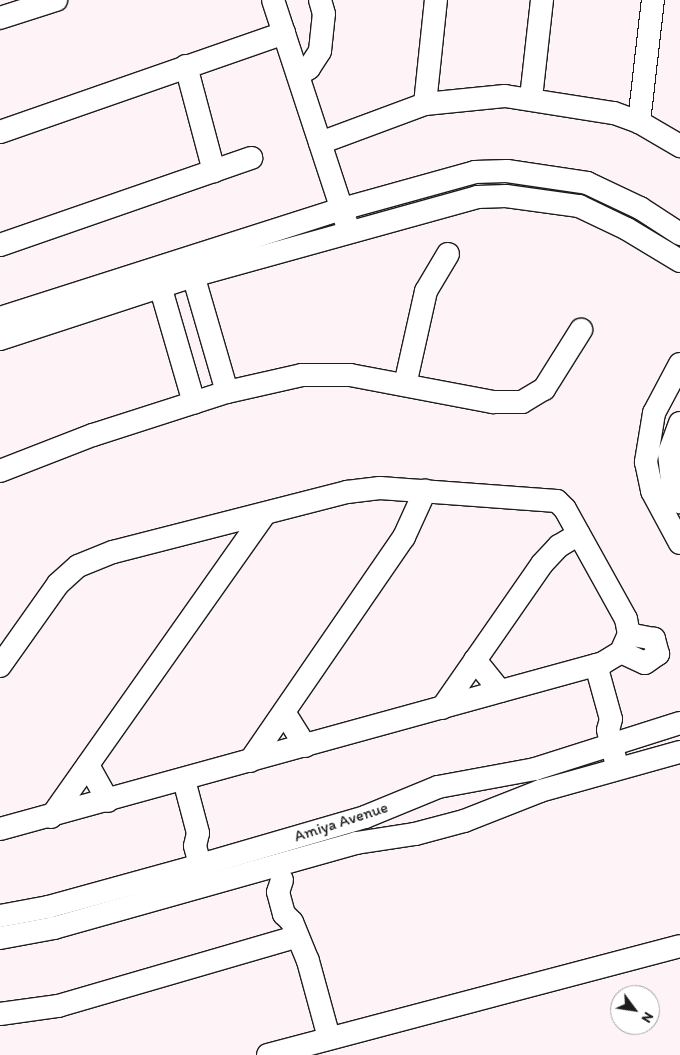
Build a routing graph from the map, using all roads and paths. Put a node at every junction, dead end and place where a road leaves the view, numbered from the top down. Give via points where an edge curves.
1 (56, 0) edge
2 (273, 0) edge
3 (320, 0) edge
4 (436, 0) edge
5 (542, 0) edge
6 (653, 0) edge
7 (0, 18) edge
8 (284, 33) junction
9 (186, 66) junction
10 (298, 75) junction
11 (531, 98) junction
12 (425, 104) junction
13 (639, 122) junction
14 (0, 132) edge
15 (320, 143) junction
16 (680, 146) edge
17 (250, 158) dead end
18 (214, 171) junction
19 (342, 209) junction
20 (349, 231) junction
21 (680, 234) edge
22 (0, 245) edge
23 (448, 254) dead end
24 (680, 261) edge
25 (190, 266) junction
26 (157, 277) junction
27 (0, 318) edge
28 (581, 330) dead end
29 (0, 339) edge
30 (678, 373) edge
31 (405, 385) junction
32 (227, 392) junction
33 (671, 401) edge
34 (194, 403) junction
35 (680, 423) edge
36 (0, 471) edge
37 (425, 491) junction
38 (680, 502) edge
39 (264, 514) junction
40 (208, 529) junction
41 (579, 534) junction
42 (680, 543) edge
43 (232, 560) junction
44 (475, 660) junction
45 (0, 666) edge
46 (590, 666) junction
47 (500, 692) junction
48 (442, 708) junction
49 (284, 712) junction
50 (680, 724) edge
51 (652, 733) junction
52 (610, 739) junction
53 (305, 746) junction
54 (670, 755) edge
55 (250, 761) junction
56 (88, 765) junction
57 (619, 770) junction
58 (176, 782) junction
59 (108, 801) junction
60 (51, 817) junction
61 (0, 829) edge
62 (278, 863) junction
63 (200, 865) junction
64 (0, 916) edge
65 (294, 930) junction
66 (0, 938) edge
67 (680, 946) edge
68 (0, 1014) edge
69 (329, 1038) junction
70 (268, 1055) edge

1 - 7 street
2 - 8 street
3 - 10 street via 324,14 320,51 309,68
4 - 12 street
5 - 11 street
6 - 13 street
8 - 9 street
8 - 10 street
9 - 14 street
9 - 18 street
10 - 15 street
11 - 12 street via 504,96
11 - 13 street via 592,108
12 - 15 street
13 - 16 street
15 - 19 street
17 - 18 street
18 - 22 street
19 - 20 street
19 - 21 street via 444,178 475,172 507,172 587,183 640,208
19 - 25 street
20 - 24 street via 450,202 506,196 579,206 627,229
20 - 25 street
23 - 31 street via 426,291
25 - 26 street
25 - 32 street
26 - 27 street
26 - 29 street
26 - 34 street
28 - 31 street via 544,389 522,402 493,402
30 - 33 street
31 - 32 street via 328,374 302,375
32 - 34 street
33 - 42 street via 649,429 647,470 658,504
34 - 36 street via 93,435
35 - 38 street via 669,453 672,482
37 - 39 street via 363,490
37 - 41 street via 552,499 561,504
37 - 49 street via 404,537
39 - 40 street
39 - 43 street
40 - 43 street
40 - 45 street via 112,552 78,566 58,584
41 - 44 street via 551,554
41 - 46 street via 626,619 625,643
43 - 56 street
44 - 47 street
44 - 48 street
46 - 47 street
46 - 52 street via 599,723
47 - 48 street
48 - 53 street
49 - 53 street
49 - 55 street
50 - 51 street, Amiya Avenue
51 - 52 street, Amiya Avenue
51 - 54 street
52 - 57 street
52 - 62 street, Amiya Avenue via 516,774 438,787 365,817
53 - 55 street
54 - 57 street, Amiya Avenue
55 - 58 street
56 - 59 street
56 - 60 street
57 - 62 street, Amiya Avenue via 540,791 464,821
58 - 59 street
58 - 63 street via 183,837
59 - 60 street
60 - 61 street
62 - 63 street, Amiya Avenue
62 - 65 street via 294,900
63 - 64 street, Amiya Avenue via 48,907
63 - 66 street, Amiya Avenue via 54,928
65 - 68 street via 58,1006
65 - 69 street via 308,961
67 - 69 street
69 - 70 street

